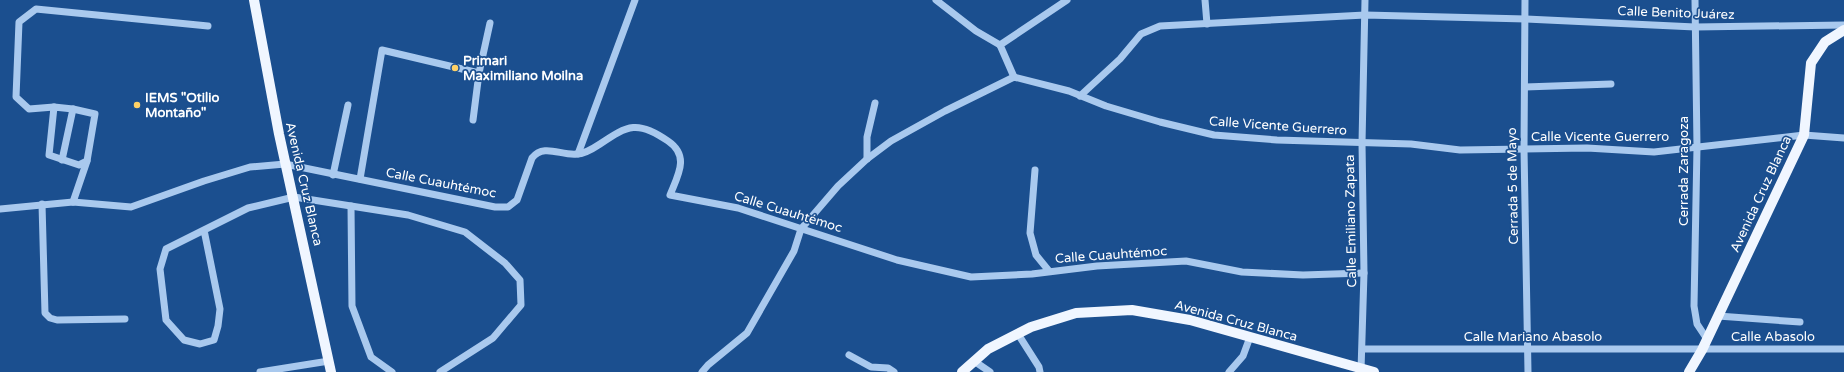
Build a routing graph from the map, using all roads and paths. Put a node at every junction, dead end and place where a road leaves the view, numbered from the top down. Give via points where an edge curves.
1 (254, 0) edge
2 (634, 0) edge
3 (936, 0) edge
4 (1067, 0) edge
5 (1205, 0) edge
6 (1365, 0) edge
7 (1525, 0) edge
8 (1695, 0) edge
9 (1365, 15) junction
10 (1526, 19) junction
11 (490, 22) dead end
12 (1207, 24) junction
13 (1844, 25) edge
14 (208, 26) dead end
15 (1695, 27) junction
16 (1844, 30) edge
17 (1000, 45) junction
18 (479, 73) junction
19 (1014, 77) junction
20 (1610, 84) dead end
21 (1525, 87) junction
22 (1080, 96) junction
23 (875, 103) dead end
24 (348, 105) dead end
25 (54, 107) junction
26 (72, 109) junction
27 (473, 120) dead end
28 (1804, 135) junction
29 (1844, 138) edge
30 (1362, 143) junction
31 (1697, 147) junction
32 (1524, 149) junction
33 (578, 154) junction
34 (62, 160) junction
35 (866, 160) junction
36 (87, 161) junction
37 (285, 164) junction
38 (1035, 170) dead end
39 (333, 175) junction
40 (360, 179) junction
41 (294, 197) junction
42 (73, 202) junction
43 (42, 204) junction
44 (351, 206) junction
45 (0, 209) edge
46 (801, 229) junction
47 (204, 230) junction
48 (1049, 272) junction
49 (1364, 273) junction
50 (1718, 316) junction
51 (125, 319) dead end
52 (1800, 322) dead end
53 (1018, 334) junction
54 (1250, 336) junction
55 (1707, 339) junction
56 (1528, 348) junction
57 (1363, 349) junction
58 (1844, 349) edge
59 (1702, 350) junction
60 (849, 355) dead end
61 (329, 361) junction
62 (974, 361) junction
63 (1361, 370) junction
64 (260, 372) edge
65 (332, 372) edge
66 (392, 372) edge
67 (440, 372) edge
68 (702, 372) edge
69 (894, 372) edge
70 (962, 372) edge
71 (990, 372) edge
72 (1040, 372) edge
73 (1229, 372) edge
74 (1374, 372) edge
75 (1528, 372) edge
76 (1690, 372) edge

1 - 37 main road, Avenida Cruz Blanca
2 - 33 street
3 - 17 street via 976,31
4 - 17 street
5 - 12 street
6 - 9 street, Calle Emiliano Zapata
7 - 10 street, Cerrada 5 de Mayo
8 - 15 street, Cerrada Zaragoza
9 - 10 street, Calle Benito Juárez
9 - 12 street, Calle Benito Juárez
9 - 30 street, Calle Emiliano Zapata
10 - 15 street, Calle Benito Juárez
10 - 21 street, Cerrada 5 de Mayo
11 - 18 street
12 - 22 street, Calle Benito Juárez via 1160,26 1141,34 1120,59
13 - 15 street, Calle Benito Juárez
14 - 25 street via 36,9 19,22 16,97 28,109
15 - 31 street, Cerrada Zaragoza
16 - 28 main road, Avenida Cruz Blanca via 1825,42 1811,63
17 - 19 street
18 - 27 street
18 - 40 street via 382,50
19 - 22 street, Calle Vicente Guerrero
19 - 35 street via 944,111 892,141
20 - 21 street
21 - 32 street, Cerrada 5 de Mayo
22 - 30 street, Calle Vicente Guerrero via 1160,122 1214,135
23 - 35 street via 867,137
24 - 39 street
25 - 26 street
25 - 34 street via 49,154
26 - 34 street
26 - 36 street via 95,114
28 - 29 street, Calle Vicente Guerrero
28 - 31 street, Calle Vicente Guerrero
28 - 50 main road, Avenida Cruz Blanca
30 - 32 street, Calle Vicente Guerrero via 1411,144 1460,150
30 - 49 street, Calle Emiliano Zapata
31 - 32 street, Calle Vicente Guerrero via 1654,152 1587,148
31 - 55 street, Cerrada Zaragoza via 1694,306 1697,324
32 - 56 street, Cerrada 5 de Mayo
33 - 40 street, Calle Cuauhtémoc via 544,150 536,152 517,200 508,207 495,207
33 - 46 street, Calle Cuauhtémoc via 626,128 639,126 654,131 676,146 680,154 680,168 670,195 738,208
34 - 36 street via 79,164
35 - 46 street via 838,186
36 - 42 street
37 - 39 street, Calle Cuauhtémoc
37 - 41 main road, Avenida Cruz Blanca
37 - 42 street, Calle Cuauhtémoc via 250,167 130,207
38 - 48 street via 1030,233 1036,255
39 - 40 street, Calle Cuauhtémoc
41 - 44 street
41 - 47 street via 248,208
41 - 61 main road, Avenida Cruz Blanca
42 - 43 street, Calle Cuauhtémoc
43 - 45 street, Calle Cuauhtémoc
43 - 51 street via 45,313 57,320
44 - 66 street via 352,306 372,357
44 - 67 street via 408,215 465,232 505,263 520,280 521,305 494,338
46 - 48 street, Calle Cuauhtémoc via 897,260 971,277
46 - 68 street via 794,251 747,333
47 - 47 street via 220,309 214,340 200,344 184,340 166,320 160,268 166,249
48 - 49 street, Calle Cuauhtémoc via 1097,266 1186,261 1242,272 1303,275
49 - 57 street, Calle Emiliano Zapata
50 - 52 street
50 - 55 main road, Avenida Cruz Blanca
53 - 54 main road, Avenida Cruz Blanca via 1031,327 1076,313 1132,310 1190,320
53 - 62 main road, Avenida Cruz Blanca via 988,349
53 - 72 street
54 - 63 main road, Avenida Cruz Blanca
54 - 73 street via 1243,356
55 - 59 main road, Avenida Cruz Blanca
56 - 57 street, Calle Mariano Abasolo
56 - 59 street, Calle Mariano Abasolo
56 - 75 street, Cerrada 5 de Mayo
57 - 63 street, Calle Emiliano Zapata
58 - 59 street, Calle Abasolo
59 - 76 main road, Avenida Cruz Blanca
60 - 69 street via 871,367 888,368
61 - 64 street
61 - 65 main road, Avenida Cruz Blanca
62 - 70 main road, Avenida Cruz Blanca
62 - 71 street
63 - 74 main road, Avenida Cruz Blanca

